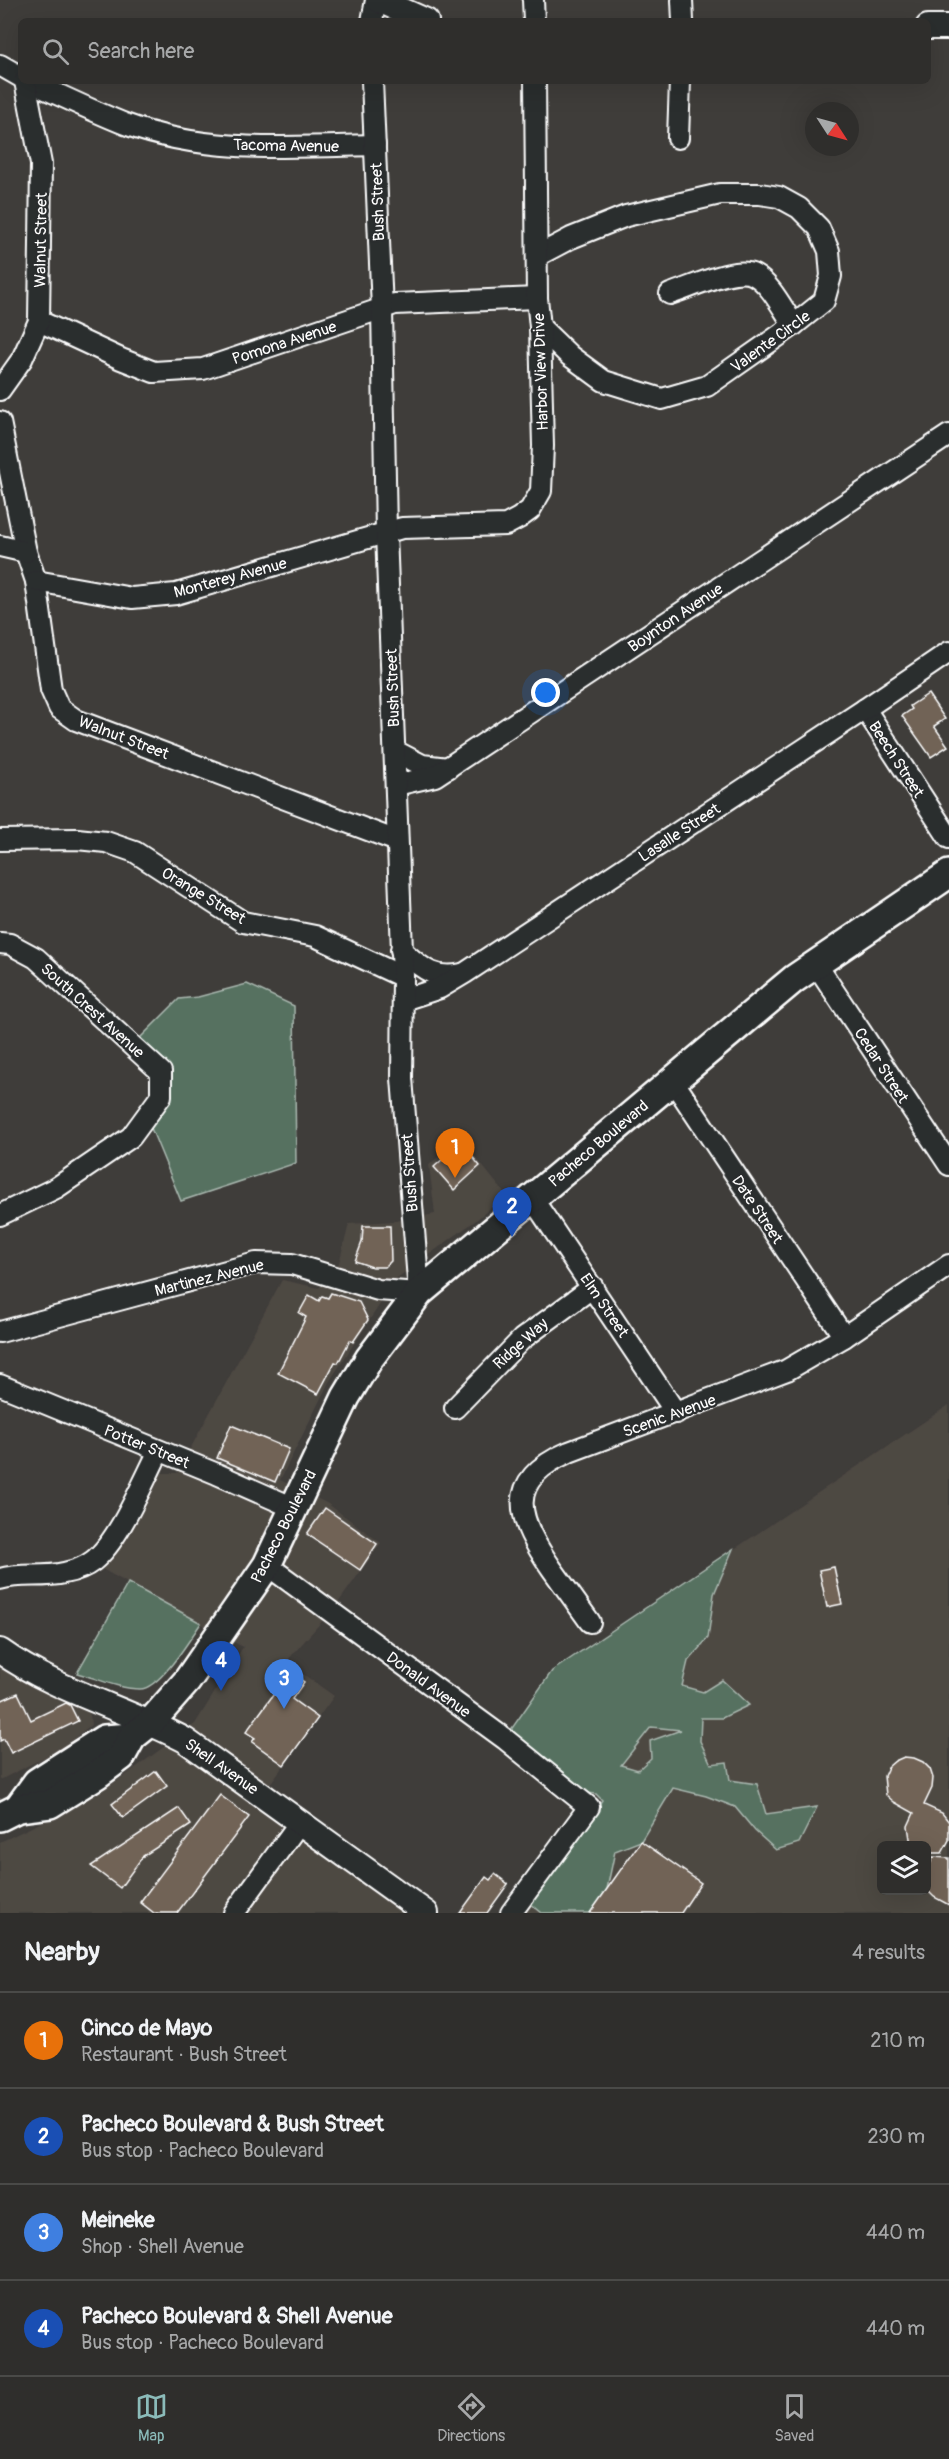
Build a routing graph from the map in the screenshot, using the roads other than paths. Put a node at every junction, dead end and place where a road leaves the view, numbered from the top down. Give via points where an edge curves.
1 (378, 0) edge
2 (533, 0) edge
3 (682, 0) edge
4 (373, 18) edge
5 (419, 18) edge
6 (534, 18) edge
7 (683, 18) edge
8 (931, 27) edge
9 (949, 27) edge
10 (0, 65) edge
11 (18, 75) edge
12 (28, 84) edge
13 (34, 84) edge
14 (372, 84) edge
15 (535, 84) edge
16 (680, 84) edge
17 (678, 138) dead end
18 (375, 146) junction
19 (537, 256) junction
20 (670, 294) dead end
21 (537, 298) junction
22 (382, 309) junction
23 (39, 321) junction
24 (794, 325) junction
25 (540, 327) junction
26 (0, 390) edge
27 (0, 422) edge
28 (949, 435) edge
29 (386, 533) junction
30 (0, 546) edge
31 (26, 552) junction
32 (36, 581) junction
33 (949, 651) edge
34 (865, 710) junction
35 (394, 751) junction
36 (448, 768) junction
37 (396, 785) junction
38 (949, 838) edge
39 (0, 840) edge
40 (397, 841) junction
41 (949, 874) edge
42 (0, 943) edge
43 (401, 950) junction
44 (816, 964) junction
45 (465, 973) junction
46 (403, 977) junction
47 (403, 1000) junction
48 (673, 1080) junction
49 (949, 1165) edge
50 (532, 1198) junction
51 (0, 1215) edge
52 (949, 1265) edge
53 (592, 1287) junction
54 (419, 1293) junction
55 (0, 1332) edge
56 (844, 1337) junction
57 (0, 1385) edge
58 (455, 1408) dead end
59 (676, 1413) junction
60 (159, 1451) junction
61 (294, 1508) junction
62 (267, 1565) junction
63 (0, 1580) edge
64 (590, 1622) dead end
65 (0, 1651) edge
66 (141, 1730) junction
67 (9, 1813) edge
68 (300, 1822) junction
69 (234, 1913) edge
70 (426, 1913) edge
71 (511, 1913) edge

1 - 4 street
1 - 5 street
2 - 6 street
3 - 7 street
8 - 9 street
10 - 11 street
12 - 23 street, Walnut Street via 41,164
13 - 18 street, Tacoma Avenue via 126,124 184,139 246,147
14 - 18 street, Bush Street
15 - 19 street, Harbor View Drive
16 - 17 street
18 - 22 street, Bush Street
19 - 21 street, Harbor View Drive
19 - 24 street, Valente Circle via 626,216 720,194 779,197 800,208 819,228 828,251 831,276 824,301
20 - 24 street via 737,271 753,274 765,284
21 - 22 street, Pomona Avenue via 395,304
21 - 25 street, Harbor View Drive
22 - 23 street, Pomona Avenue via 202,369 154,372
22 - 29 street, Bush Street
23 - 26 street, Walnut Street via 22,359
24 - 25 street, Valente Circle via 707,386 662,399 604,381
25 - 29 street, Harbor View Drive via 541,491 530,510 506,525 402,528
27 - 31 street, Walnut Street
28 - 36 street, Boynton Avenue
29 - 32 street, Monterey Avenue via 176,594 132,598
29 - 35 street, Bush Street
30 - 31 street
31 - 32 street, Walnut Street
32 - 40 street, Walnut Street via 51,690 59,708 76,720
33 - 34 street, Lasalle Street
34 - 38 street, Beech Street
34 - 45 street, Lasalle Street
35 - 36 street via 422,765
35 - 37 street, Bush Street
36 - 37 street, Boynton Avenue via 435,776
37 - 40 street, Bush Street
39 - 46 street, Orange Street via 77,839 115,845 135,852 243,922 315,936
40 - 43 street, Bush Street
41 - 44 main road, Pacheco Boulevard
42 - 51 street, South Crest Avenue via 36,958 160,1072 160,1096 131,1137 56,1188
43 - 45 street via 440,977
43 - 46 street, Bush Street
44 - 48 main road, Pacheco Boulevard
44 - 49 street, Cedar Street
45 - 47 street, Lasalle Street via 440,988
46 - 47 street, Bush Street
47 - 54 street, Bush Street via 402,1078
48 - 50 main road, Pacheco Boulevard
48 - 56 street, Date Street
50 - 53 street, Elm Street
50 - 54 main road, Pacheco Boulevard
52 - 56 street, Scenic Avenue
53 - 58 street, Ridge Way via 522,1339
53 - 59 street, Elm Street
54 - 55 street, Martinez Avenue via 378,1290 292,1264 256,1263
54 - 61 main road, Pacheco Boulevard via 369,1359 346,1397
56 - 59 street, Scenic Avenue via 787,1370
57 - 60 street, Potter Street
59 - 64 street, Scenic Avenue via 550,1460 526,1485 522,1501 531,1536
60 - 61 street, Potter Street
60 - 63 street via 117,1531 94,1560 60,1574
61 - 62 main road, Pacheco Boulevard
62 - 66 main road, Pacheco Boulevard via 187,1681
62 - 71 street, Donald Avenue via 505,1738 589,1807
65 - 66 street, Shell Avenue via 44,1677 102,1703
66 - 67 main road, Pacheco Boulevard via 121,1757 81,1786 50,1804
66 - 68 street, Shell Avenue via 185,1740
68 - 69 street
68 - 70 street, Shell Avenue

